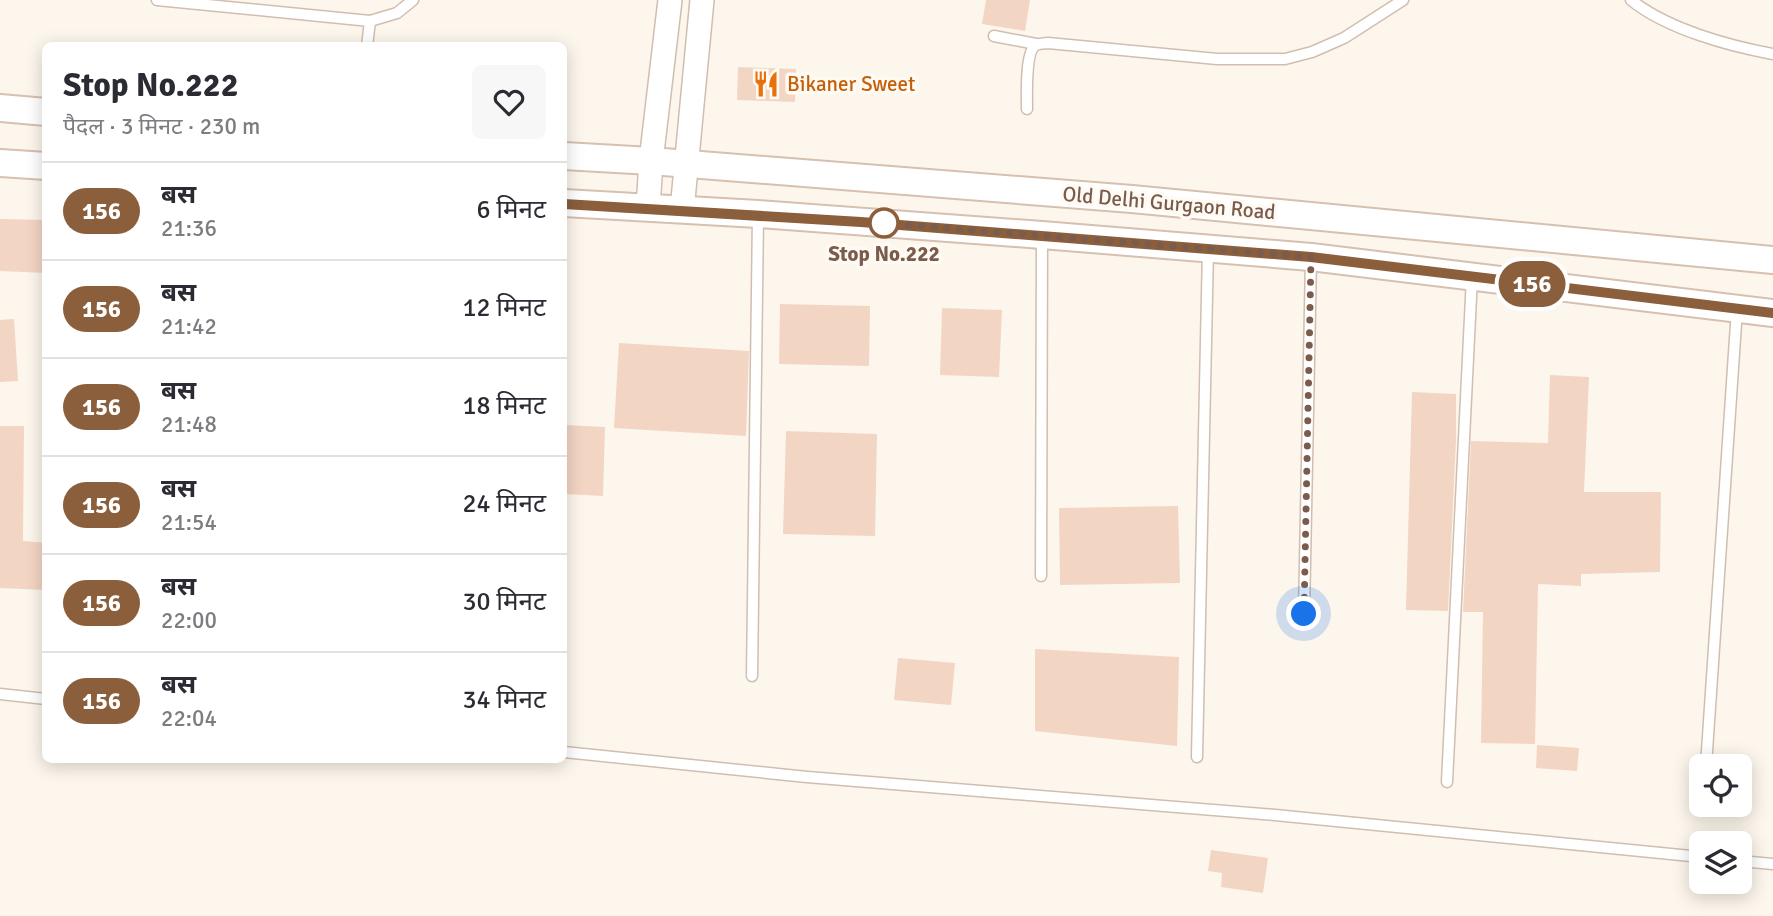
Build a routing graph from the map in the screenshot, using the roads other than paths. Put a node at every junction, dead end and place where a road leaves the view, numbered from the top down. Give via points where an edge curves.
1 (158, 0) edge
2 (414, 0) edge
3 (670, 0) edge
4 (702, 0) edge
5 (1403, 0) edge
6 (1631, 0) edge
7 (370, 21) junction
8 (994, 36) dead end
9 (367, 42) edge
10 (1036, 44) junction
11 (1773, 54) edge
12 (0, 108) edge
13 (1027, 109) dead end
14 (42, 112) edge
15 (567, 156) edge
16 (651, 161) junction
17 (0, 163) edge
18 (687, 164) junction
19 (42, 166) edge
20 (567, 204) edge
21 (648, 208) junction
22 (682, 210) junction
23 (758, 214) junction
24 (1042, 235) junction
25 (1208, 248) junction
26 (1311, 257) junction
27 (1773, 260) edge
28 (1472, 276) junction
29 (1737, 308) junction
30 (1773, 313) edge
31 (1041, 576) dead end
32 (1304, 614) dead end
33 (751, 677) dead end
34 (0, 694) edge
35 (42, 699) edge
36 (567, 752) edge
37 (1707, 754) edge
38 (1197, 757) dead end
39 (1447, 782) dead end
40 (1689, 856) edge
41 (1752, 862) edge
42 (1773, 864) edge

1 - 7 lane
2 - 7 lane via 397,13
3 - 16 street
4 - 18 street
5 - 10 lane via 1344,38 1285,59 1217,59
6 - 11 lane via 1688,30
7 - 9 lane
8 - 10 lane
10 - 13 lane via 1029,59
12 - 14 main road
15 - 16 main road, Old Delhi Gurgaon Road
16 - 18 main road, Old Delhi Gurgaon Road
16 - 21 street
17 - 19 main road
18 - 22 street
18 - 27 main road, Old Delhi Gurgaon Road via 1132,199
20 - 21 main road, Old Delhi Gurgaon Road
21 - 22 main road, Old Delhi Gurgaon Road
22 - 23 main road, Old Delhi Gurgaon Road
23 - 24 main road, Old Delhi Gurgaon Road
23 - 33 lane
24 - 25 main road, Old Delhi Gurgaon Road
24 - 31 lane
25 - 26 main road, Old Delhi Gurgaon Road
25 - 38 lane
26 - 28 main road, Old Delhi Gurgaon Road
26 - 32 lane
28 - 29 main road, Old Delhi Gurgaon Road
28 - 39 lane
29 - 30 main road, Old Delhi Gurgaon Road
29 - 37 lane
34 - 35 lane
36 - 40 lane
41 - 42 lane

